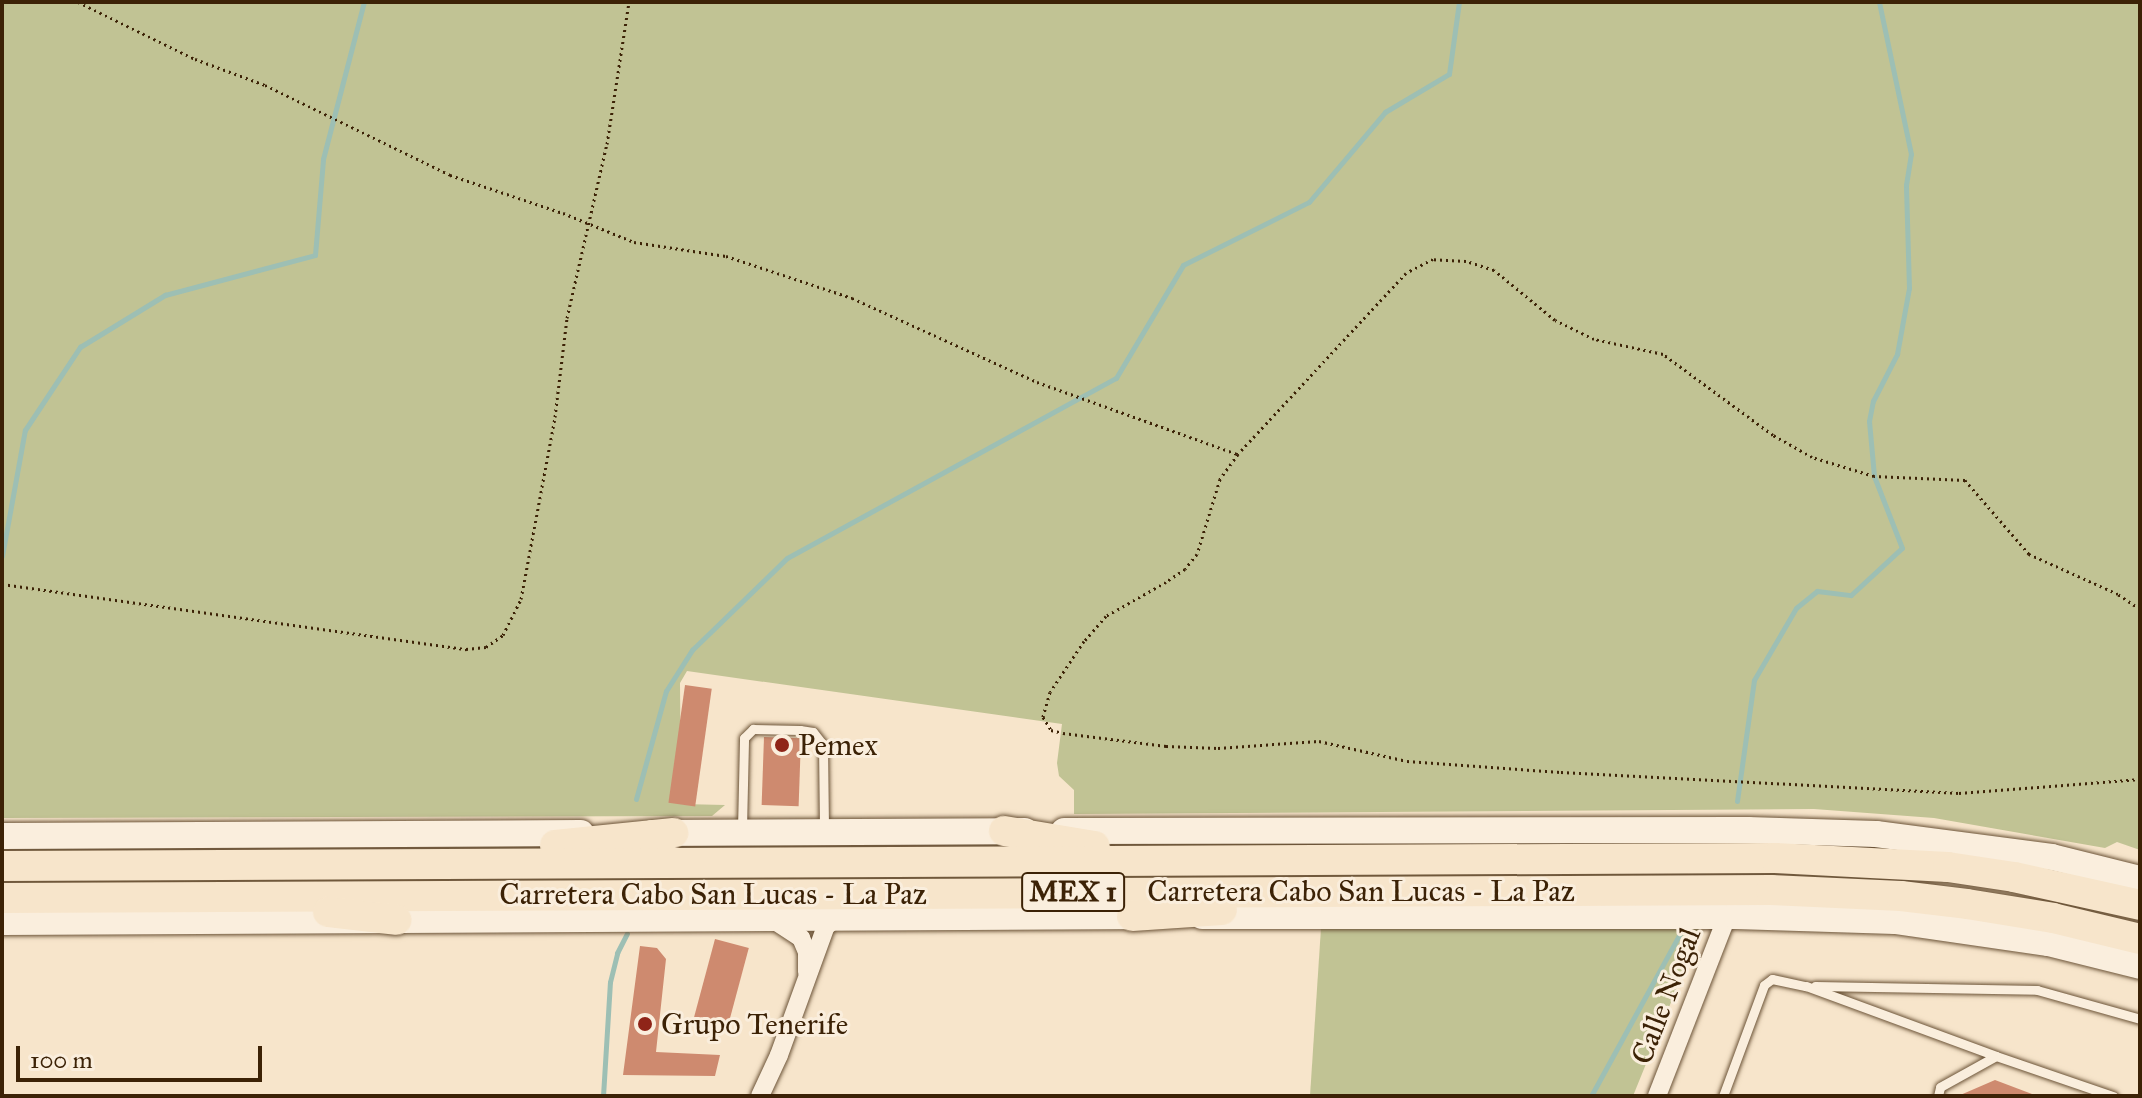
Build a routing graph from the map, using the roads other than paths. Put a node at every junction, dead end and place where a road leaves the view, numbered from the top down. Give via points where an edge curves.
1 (1004, 831) junction
2 (673, 833) junction
3 (742, 833) junction
4 (824, 833) junction
5 (2, 836) edge
6 (1224, 861) junction
7 (373, 863) junction
8 (2, 866) edge
9 (2140, 879) edge
10 (1453, 891) junction
11 (2, 898) edge
12 (211, 898) junction
13 (2140, 905) edge
14 (1132, 916) junction
15 (1727, 916) junction
16 (771, 918) junction
17 (837, 918) junction
18 (397, 920) junction
19 (2, 922) edge
20 (2140, 939) edge
21 (2140, 966) edge
22 (805, 982) junction
23 (1806, 986) junction
24 (2140, 1019) edge
25 (1996, 1056) junction
26 (760, 1096) edge
27 (1657, 1096) edge
28 (1723, 1096) edge
29 (1938, 1096) edge
30 (2113, 1096) edge

1 - 4 main road
1 - 6 highway via 1108,848 1169,849
1 - 9 main road via 1829,832 1955,842 2052,857
2 - 3 main road
2 - 5 main road
2 - 7 highway
3 - 4 main road
3 - 4 lane via 744,738 753,729 813,732 823,745
6 - 7 highway, Carretera Cabo San Lucas - La Paz / MEX 1
6 - 13 highway, Carretera Cabo San Lucas - La Paz / MEX 1 via 1881,861 2014,877
7 - 8 highway, Carretera Cabo San Lucas - La Paz / MEX 1
10 - 12 highway, Carretera Cabo San Lucas - La Paz / MEX 1
10 - 14 highway via 1350,905
10 - 20 highway, Carretera Cabo San Lucas - La Paz / MEX 1 via 1771,890 1901,896 2053,918
11 - 12 highway, Carretera Cabo San Lucas - La Paz / MEX 1
12 - 18 highway
14 - 15 main road
14 - 17 main road
15 - 21 main road via 1895,921 1965,929
15 - 27 street, Calle Nogal
16 - 17 main road
16 - 18 main road
16 - 22 street via 804,942
17 - 22 street via 826,926
18 - 19 main road
22 - 26 street
23 - 24 lane via 2037,990
23 - 25 lane
23 - 28 lane via 1772,979 1764,985
25 - 29 lane via 1940,1087
25 - 30 lane

